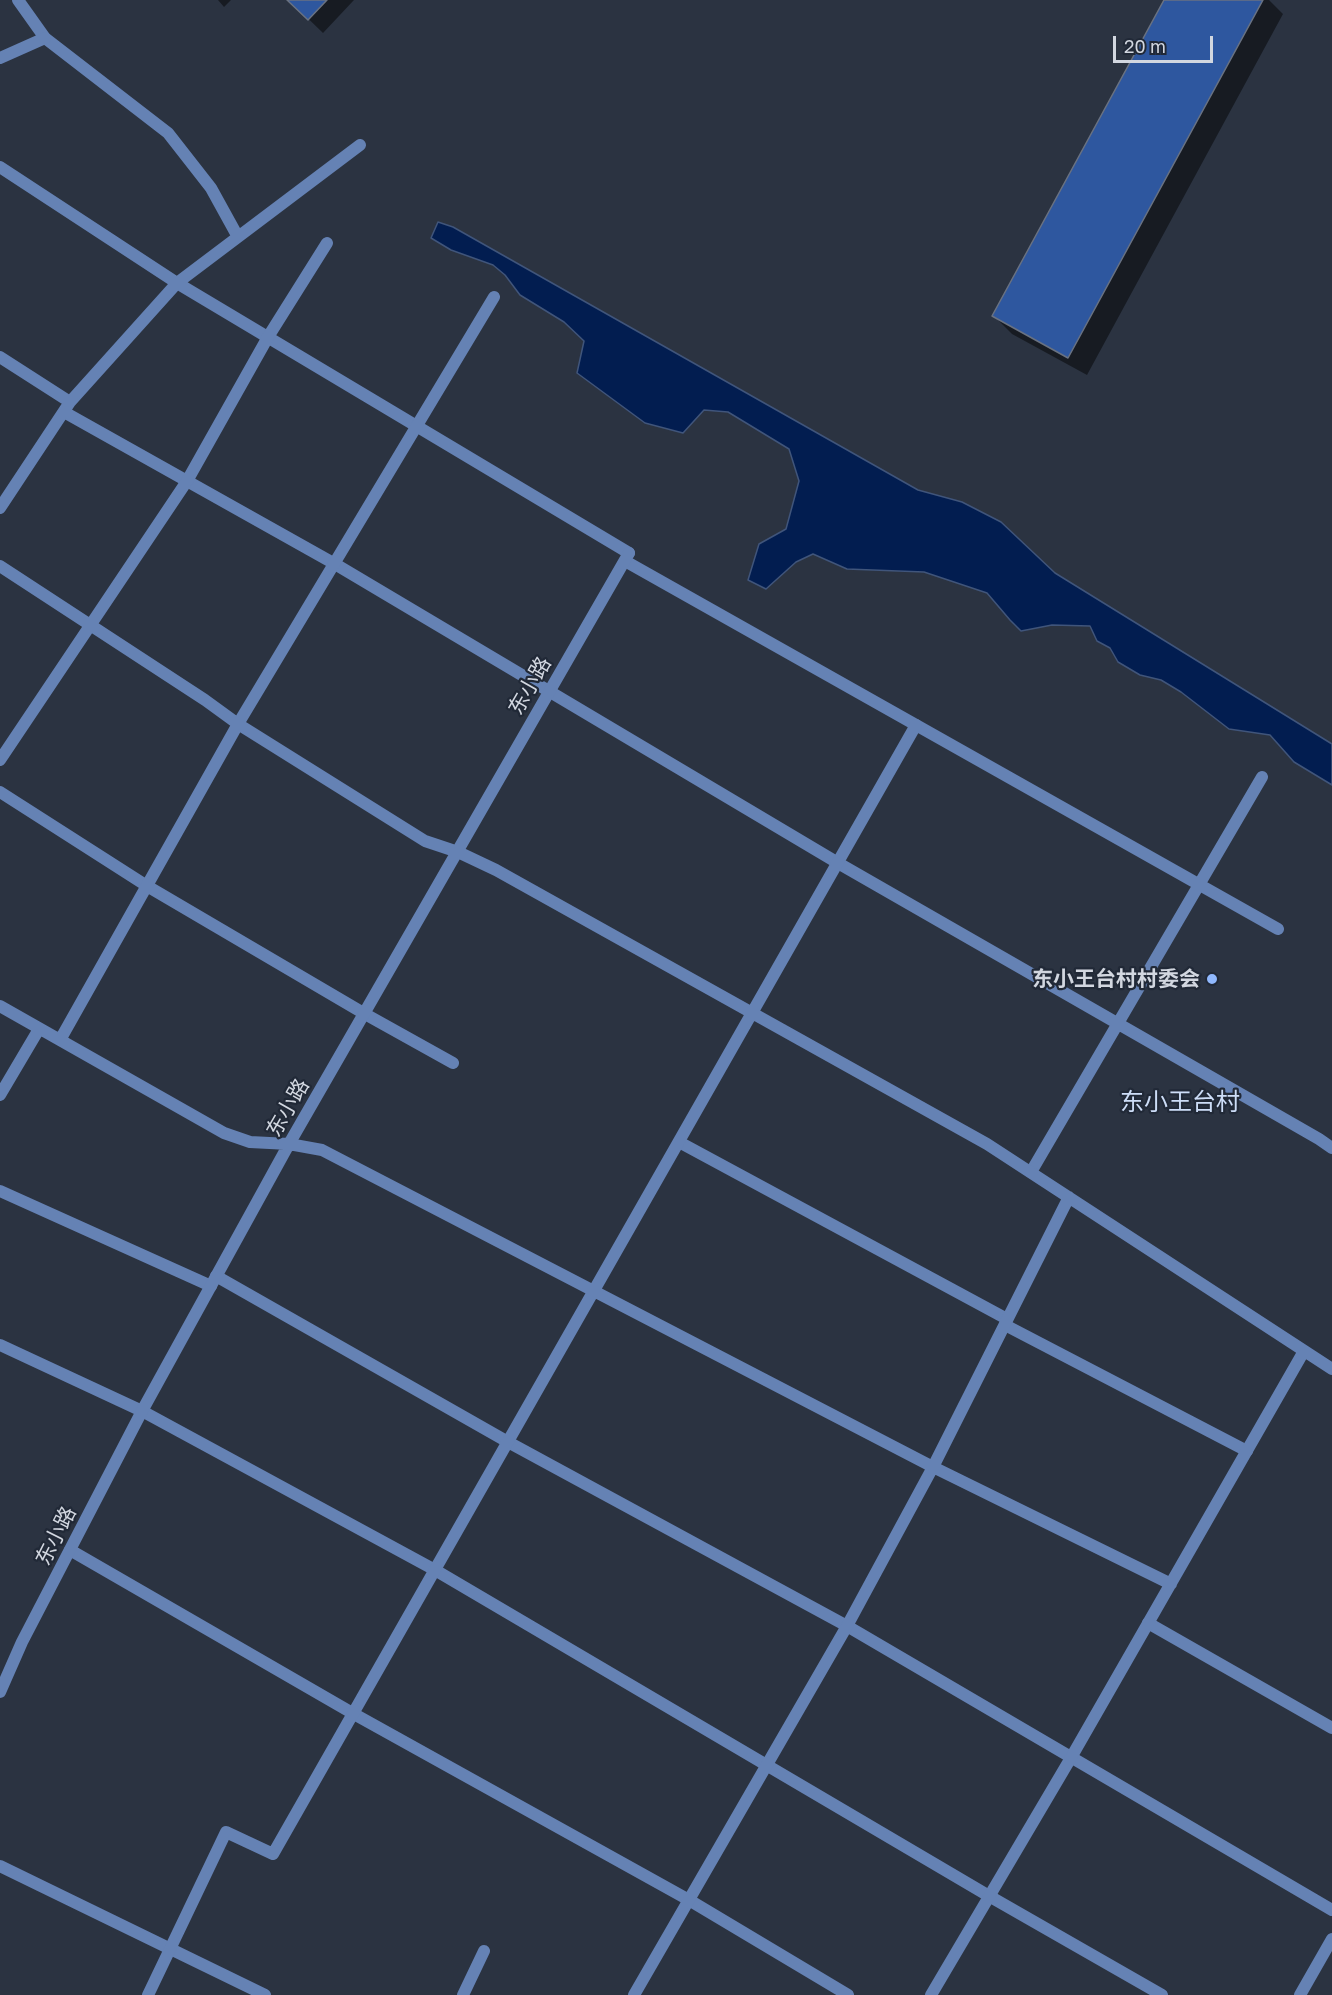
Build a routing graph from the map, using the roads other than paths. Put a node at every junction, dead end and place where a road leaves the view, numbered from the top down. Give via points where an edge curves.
1 (18, 0) edge
2 (45, 38) junction
3 (0, 58) edge
4 (360, 144) dead end
5 (0, 166) edge
6 (238, 237) junction
7 (327, 243) dead end
8 (177, 283) junction
9 (494, 297) dead end
10 (268, 337) junction
11 (0, 357) edge
12 (67, 407) junction
13 (417, 426) junction
14 (187, 481) junction
15 (0, 508) edge
16 (627, 557) junction
17 (335, 564) junction
18 (0, 566) edge
19 (90, 625) junction
20 (550, 691) junction
21 (238, 724) junction
22 (916, 725) junction
23 (0, 760) edge
24 (1262, 777) dead end
25 (0, 792) edge
26 (458, 852) junction
27 (838, 863) junction
28 (1200, 884) junction
29 (147, 886) junction
30 (1278, 929) dead end
31 (0, 1006) edge
32 (753, 1013) junction
33 (365, 1014) junction
34 (1118, 1024) junction
35 (39, 1029) junction
36 (60, 1040) junction
37 (453, 1063) dead end
38 (0, 1095) edge
39 (679, 1142) junction
40 (289, 1144) junction
41 (1332, 1148) edge
42 (1031, 1172) junction
43 (0, 1191) edge
44 (1069, 1197) junction
45 (214, 1281) junction
46 (594, 1291) junction
47 (1006, 1322) junction
48 (0, 1345) edge
49 (1304, 1351) junction
50 (1332, 1369) edge
51 (142, 1411) junction
52 (508, 1442) junction
53 (1247, 1451) junction
54 (933, 1467) junction
55 (70, 1551) junction
56 (435, 1570) junction
57 (1171, 1584) junction
58 (1148, 1623) junction
59 (847, 1626) junction
60 (1, 1687) edge
61 (354, 1714) junction
62 (1332, 1728) edge
63 (1072, 1756) junction
64 (767, 1766) junction
65 (0, 1866) edge
66 (989, 1896) junction
67 (689, 1900) junction
68 (1332, 1910) edge
69 (1332, 1939) edge
70 (171, 1948) junction
71 (484, 1951) dead end
72 (148, 1995) edge
73 (265, 1995) edge
74 (463, 1995) edge
75 (634, 1995) edge
76 (848, 1995) edge
77 (931, 1995) edge
78 (1162, 1995) edge
79 (1300, 1995) edge

1 - 2 street
2 - 3 street
2 - 6 street via 168,133 211,188
4 - 6 street
5 - 8 street
6 - 8 street
7 - 10 street
8 - 10 street
8 - 12 street
9 - 13 street
10 - 13 street
10 - 14 street
11 - 12 street
12 - 14 street
12 - 15 street
13 - 16 street
13 - 17 street
14 - 17 street
14 - 19 street
16 - 20 street, 东小路
16 - 22 street
17 - 20 street
17 - 21 street
18 - 19 street
19 - 21 street
19 - 23 street
20 - 26 street, 东小路
20 - 27 street
21 - 26 street via 425,841
21 - 29 street
22 - 27 street
22 - 28 street
24 - 28 street
25 - 29 street
26 - 32 street
26 - 33 street, 东小路
27 - 32 street
27 - 34 street
28 - 30 street
28 - 34 street
29 - 33 street
29 - 36 street
31 - 35 street
32 - 39 street
32 - 42 street
33 - 37 street
33 - 40 street, 东小路
34 - 41 street
34 - 42 street
35 - 36 street
35 - 38 street
36 - 40 street via 224,1133 250,1142
39 - 46 street
39 - 47 street
40 - 45 street, 东小路
40 - 46 street via 322,1150
42 - 44 street
43 - 45 street
44 - 47 street
44 - 49 street
45 - 51 street, 东小路
45 - 52 street
46 - 52 street
46 - 54 street
47 - 53 street
47 - 54 street
48 - 51 street
49 - 50 street
49 - 53 street
51 - 55 street, 东小路
51 - 56 street
52 - 56 street
52 - 59 street
53 - 57 street
54 - 57 street
54 - 59 street
55 - 60 street, 东小路
55 - 61 street
56 - 61 street
56 - 64 street
57 - 58 street
58 - 62 street
58 - 63 street
59 - 63 street
59 - 64 street
61 - 67 street
61 - 70 street via 273,1854 226,1832
63 - 66 street
63 - 68 street
64 - 66 street
64 - 67 street
65 - 70 street
66 - 77 street
66 - 78 street
67 - 75 street
67 - 76 street
69 - 79 street
70 - 72 street
70 - 73 street
71 - 74 street

